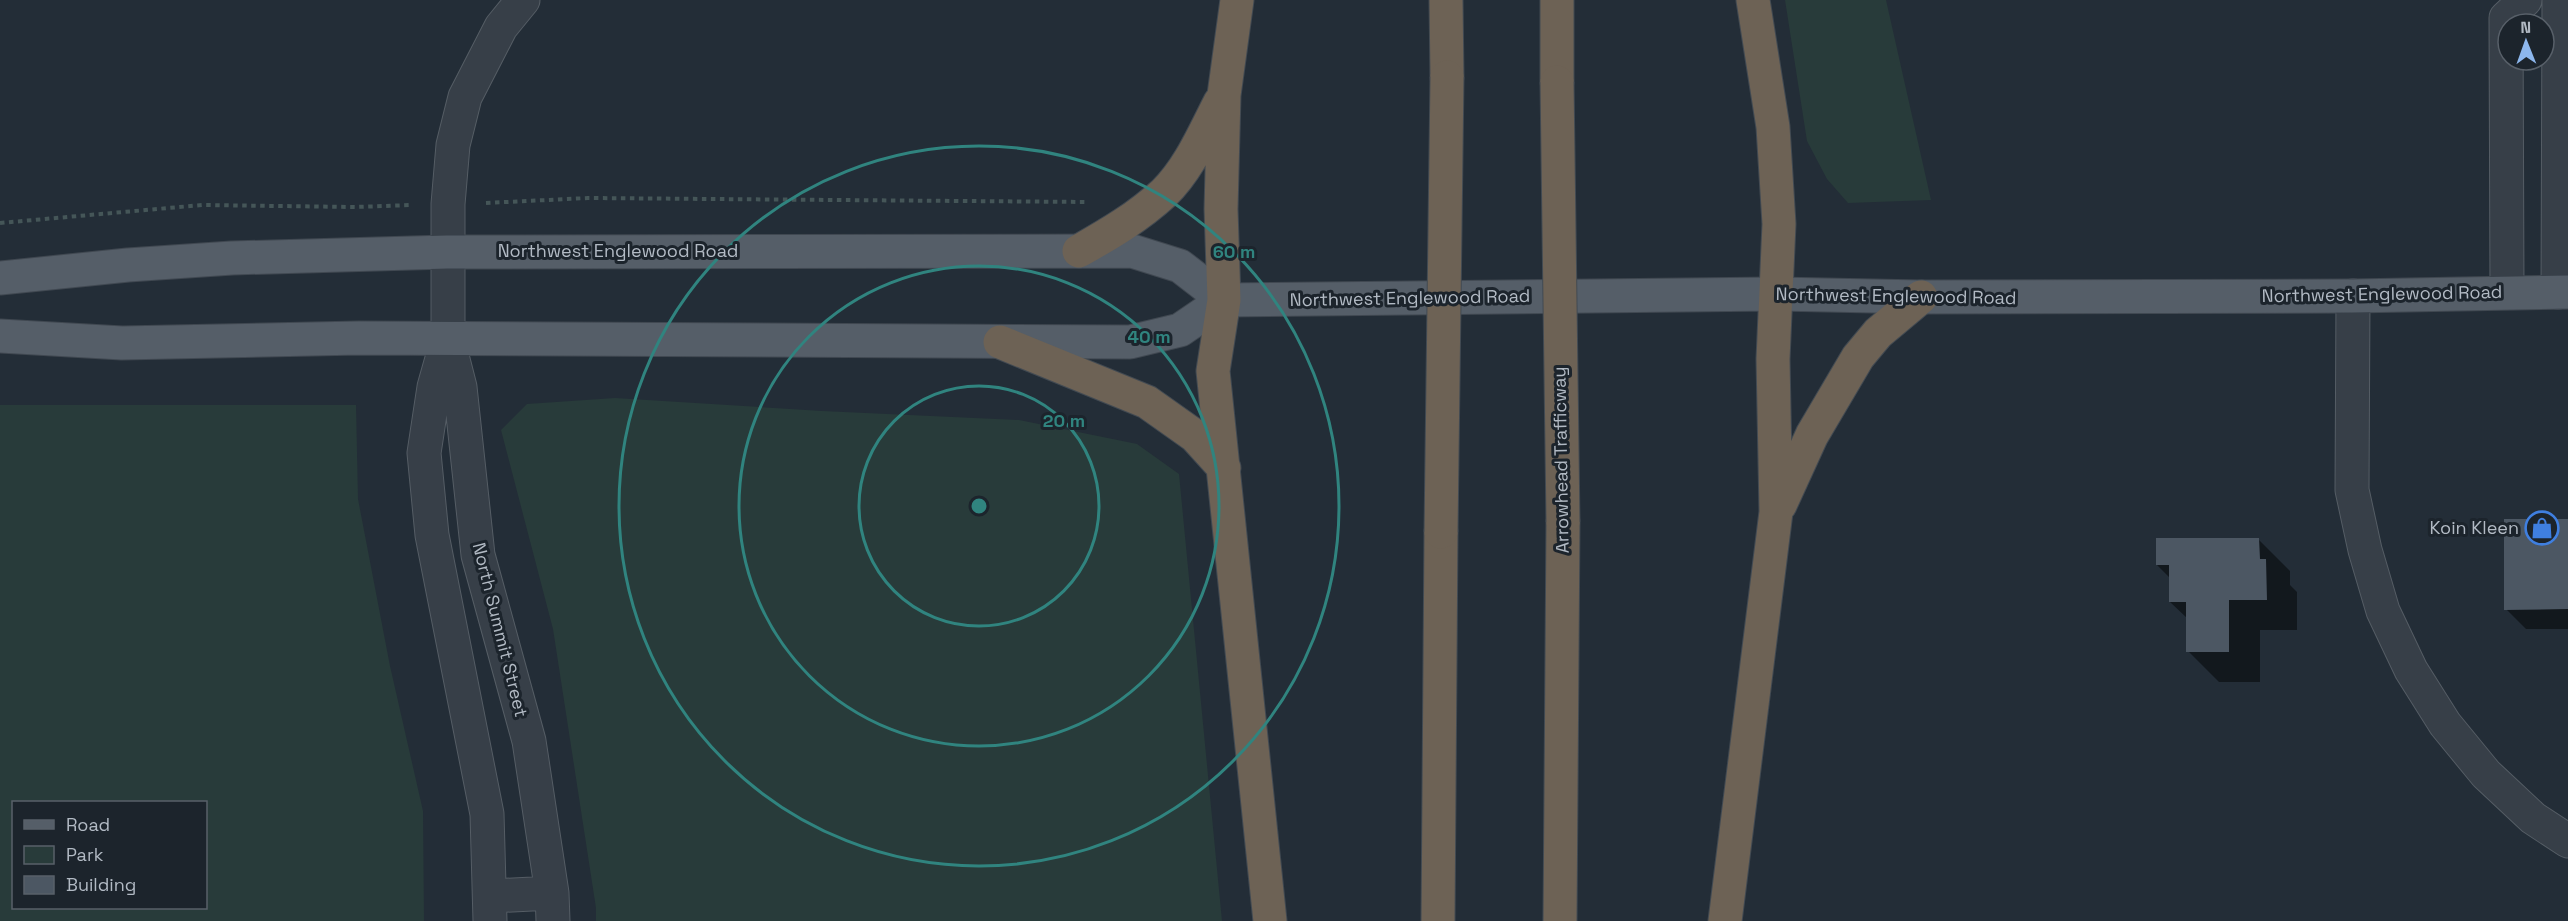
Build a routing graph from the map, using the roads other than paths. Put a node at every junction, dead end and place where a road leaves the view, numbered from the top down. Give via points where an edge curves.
1 (524, 0) edge
2 (1237, 0) edge
3 (1446, 0) edge
4 (1557, 0) edge
5 (1753, 0) edge
6 (2525, 0) edge
7 (2559, 0) edge
8 (1224, 95) junction
9 (1079, 251) junction
10 (447, 252) junction
11 (0, 278) edge
12 (2507, 292) junction
13 (2563, 292) edge
14 (1774, 294) junction
15 (2353, 296) junction
16 (1921, 297) junction
17 (1224, 300) junction
18 (0, 336) edge
19 (448, 340) junction
20 (1000, 342) junction
21 (1224, 468) junction
22 (1776, 512) junction
23 (2568, 841) edge
24 (553, 907) edge
25 (491, 908) edge
26 (1270, 921) edge
27 (1438, 921) edge
28 (1560, 921) edge
29 (1725, 921) edge

1 - 10 street, North Summit Street via 501,27 465,97 453,145
2 - 8 highway
3 - 27 highway, bridge
4 - 28 highway, Arrowhead Trafficway, bridge via 1563,522
5 - 14 highway via 1773,127 1779,224
6 - 12 street via 2506,18
7 - 13 street
8 - 9 highway via 1195,151 1165,192 1129,222
8 - 17 highway
9 - 10 main road, Northwest Englewood Road
9 - 17 main road, Northwest Englewood Road via 1132,251 1180,266
10 - 11 main road, Northwest Englewood Road via 128,264
10 - 19 street, North Summit Street
12 - 13 main road, Northwest Englewood Road
12 - 15 main road, Northwest Englewood Road
14 - 16 main road, Northwest Englewood Road
14 - 17 main road, Northwest Englewood Road
14 - 22 highway
15 - 16 main road, Northwest Englewood Road
15 - 23 street via 2352,490 2383,611 2445,724 2486,774 2532,818
16 - 22 highway via 1878,333 1858,357 1812,435
17 - 20 main road via 1180,330 1130,342
17 - 21 highway via 1213,371
18 - 19 main road via 122,343
19 - 20 main road
19 - 24 street, North Summit Street via 460,387 478,555 529,741
19 - 25 street, North Summit Street via 424,453 432,535 487,814
20 - 21 highway via 1147,402 1195,436
21 - 26 highway
22 - 29 highway
24 - 25 street

